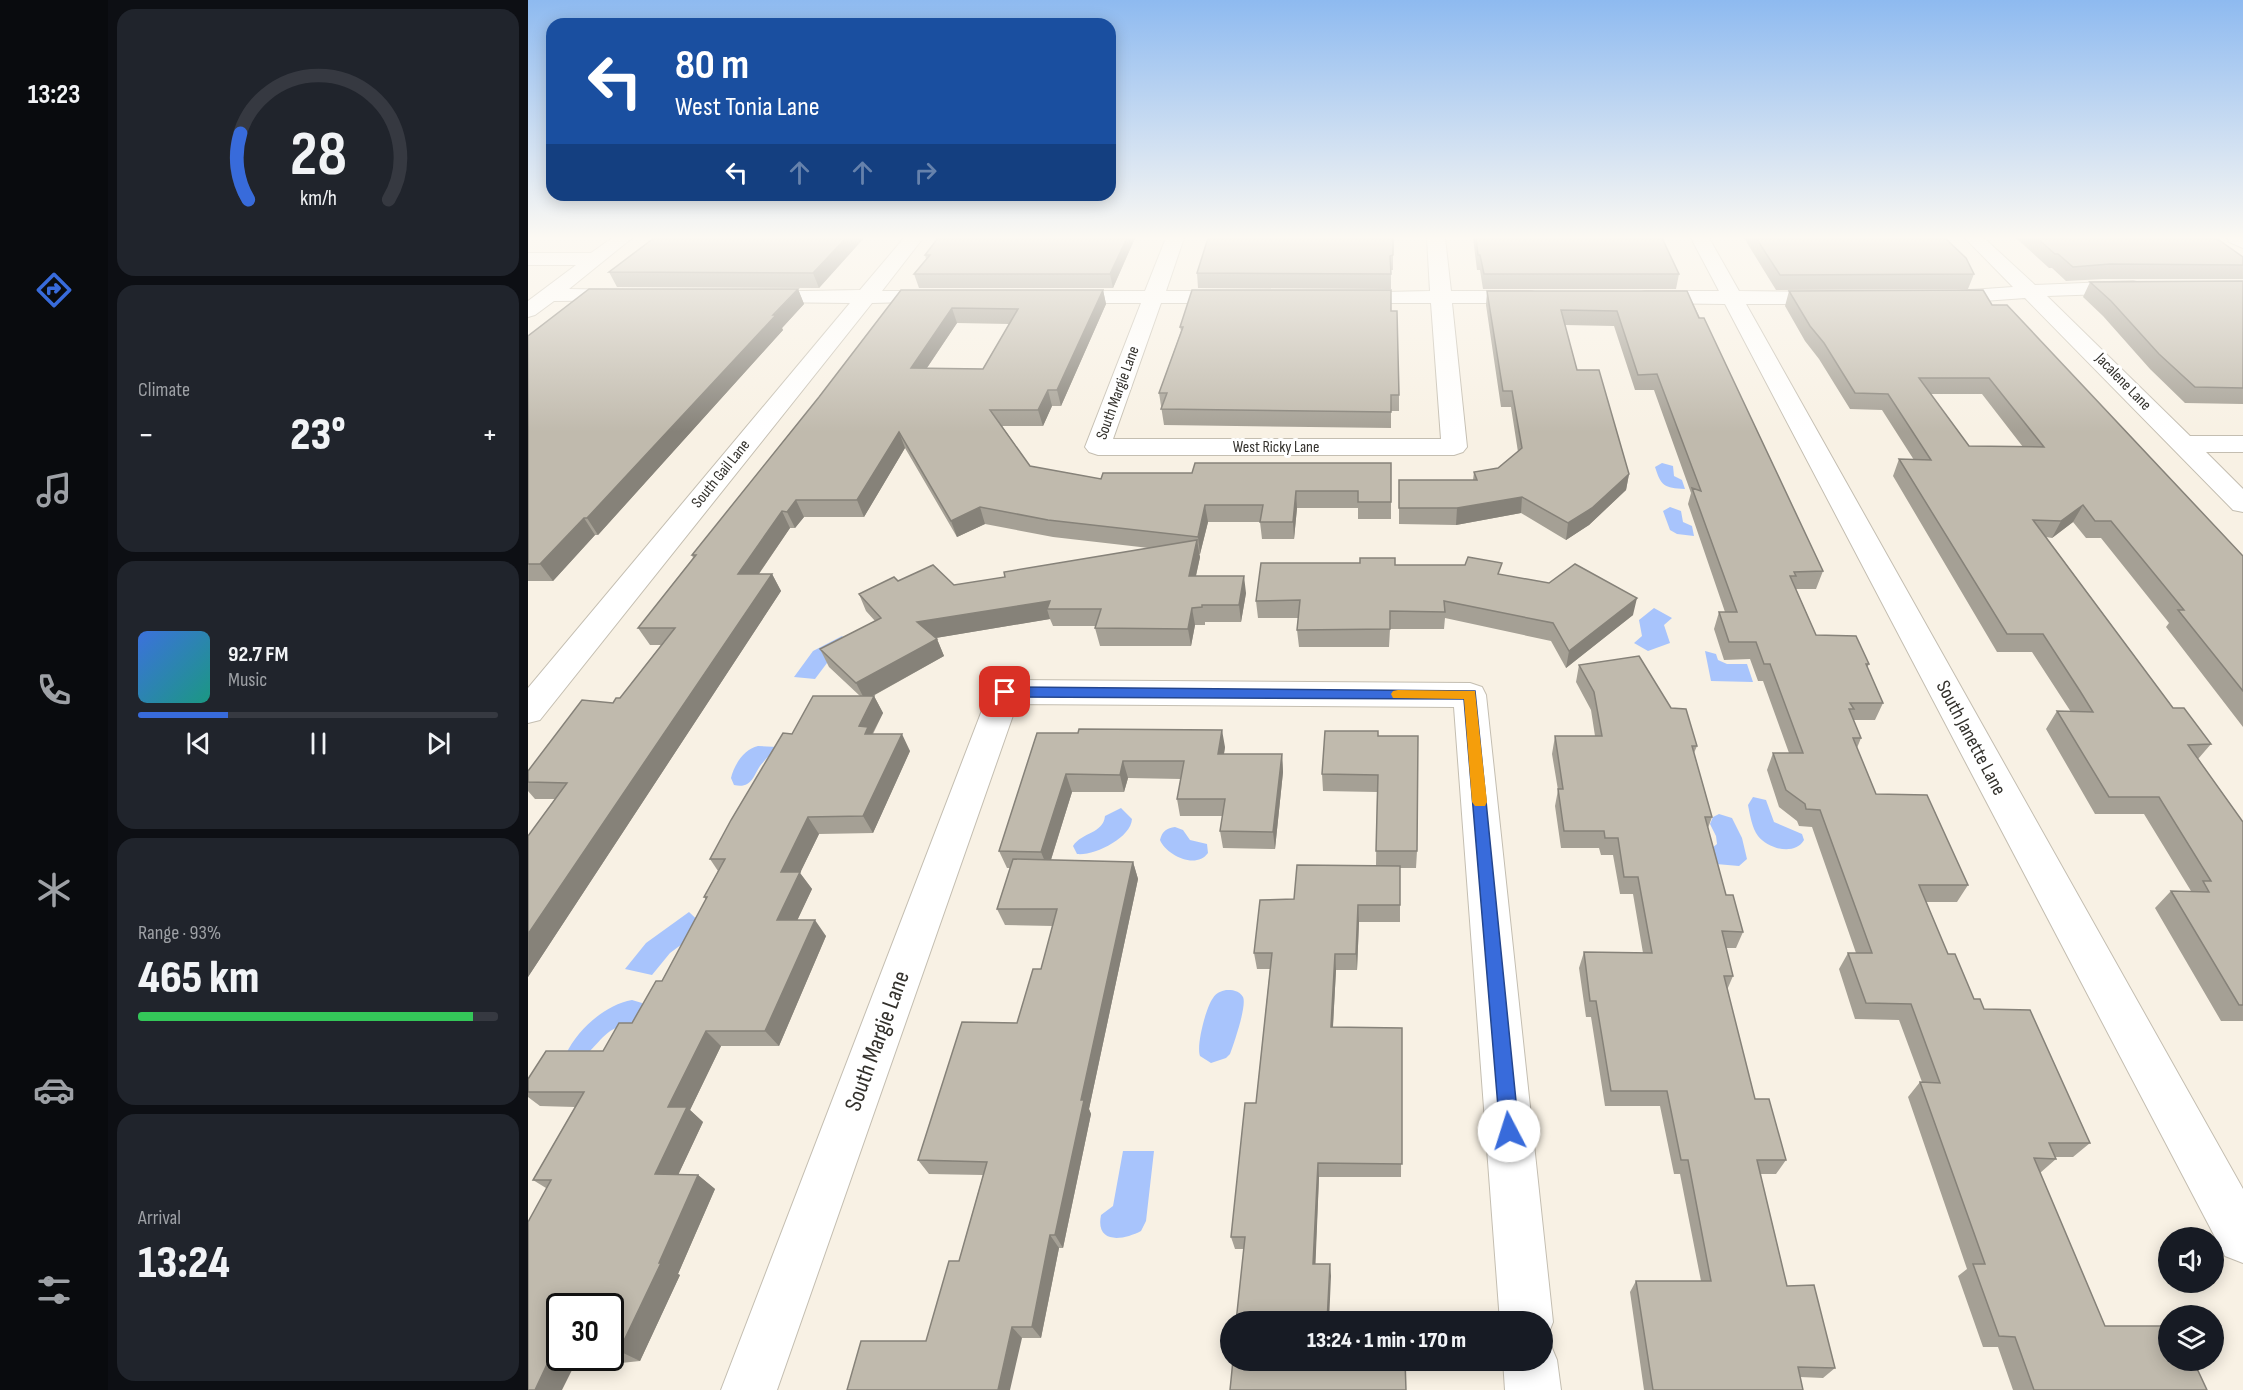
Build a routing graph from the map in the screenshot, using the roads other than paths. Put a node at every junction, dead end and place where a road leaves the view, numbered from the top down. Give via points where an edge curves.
1 (861, 303) edge
2 (1151, 303) edge
3 (1442, 303) edge
4 (1735, 303) edge
5 (2042, 303) edge
6 (2184, 444) junction
7 (2243, 444) edge
8 (1098, 447) joint
9 (2243, 504) edge
10 (528, 711) edge
11 (2243, 1238) edge
12 (1526, 1311) edge
13 (1531, 1371) edge
14 (749, 1390) edge
15 (1533, 1390) edge

1 - 10 street, South Gail Lane
2 - 8 street, South Margie Lane
3 - 8 street, West Ricky Lane via 1454,447
4 - 11 street, South Janette Lane
5 - 6 street, Jacalene Lane
6 - 7 street
6 - 9 street, Jacalene Lane
12 - 14 street, South Margie Lane via 1470,695 1005,692
13 - 15 street

